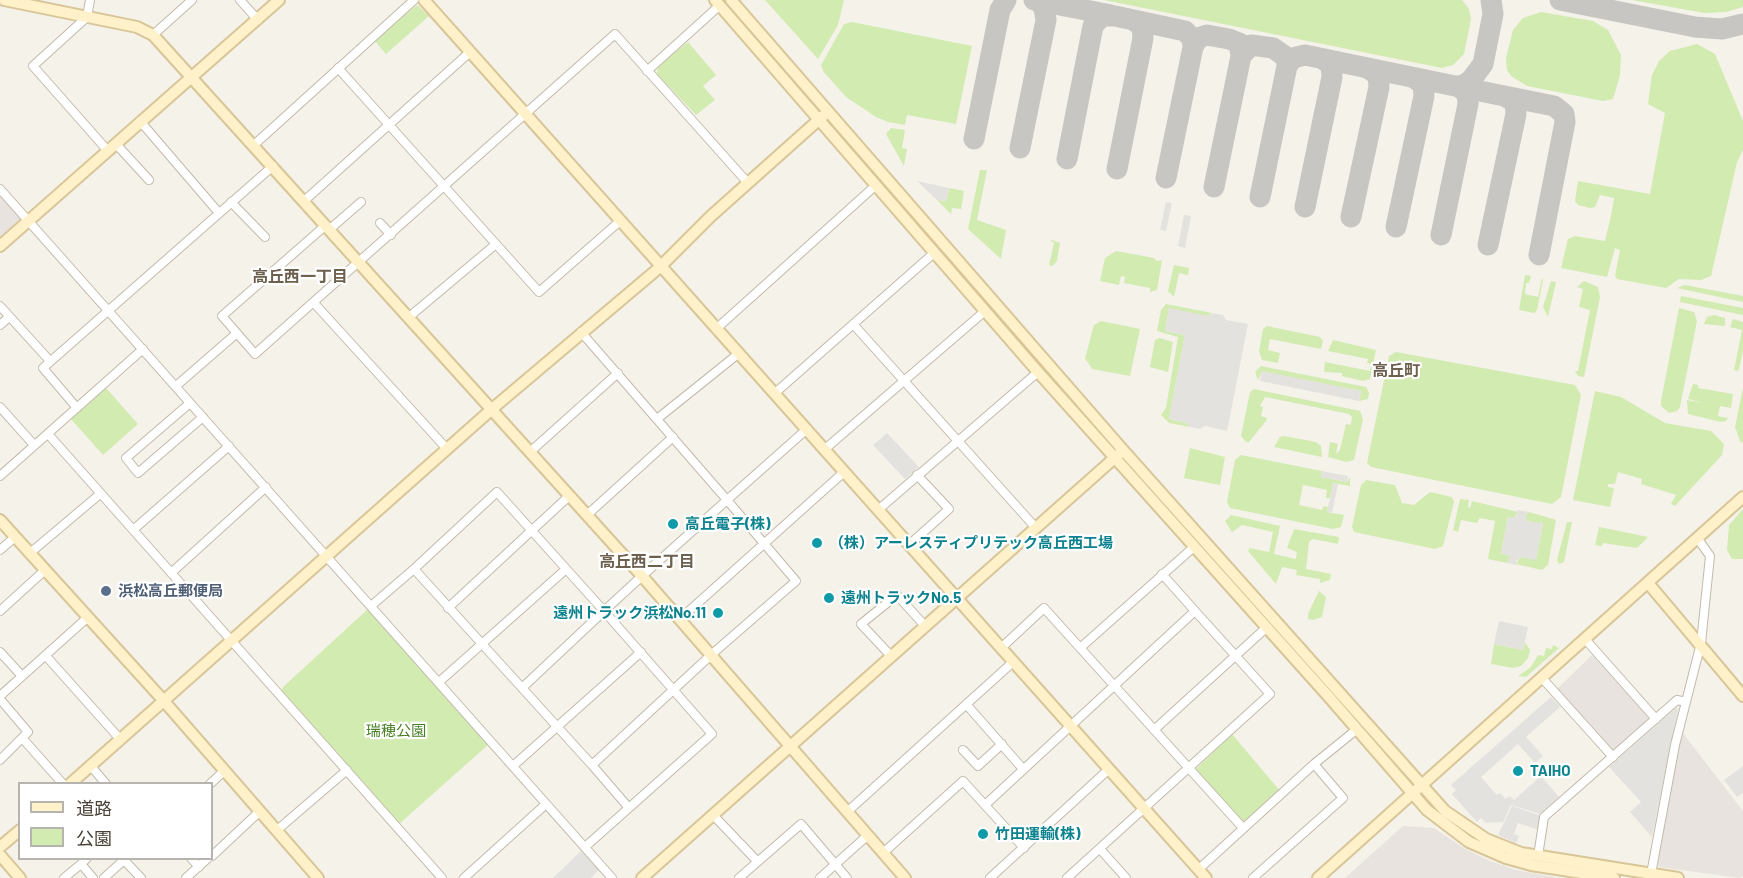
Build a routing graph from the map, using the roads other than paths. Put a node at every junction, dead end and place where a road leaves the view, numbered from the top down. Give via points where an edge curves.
1 (4, 0) edge
2 (90, 0) edge
3 (192, 0) edge
4 (240, 0) edge
5 (279, 0) edge
6 (414, 0) edge
7 (424, 0) edge
8 (731, 0) edge
9 (717, 3) edge
10 (87, 17) junction
11 (258, 20) junction
12 (153, 35) junction
13 (470, 51) junction
14 (338, 68) junction
15 (647, 71) junction
16 (192, 78) junction
17 (827, 111) junction
18 (527, 115) junction
19 (818, 121) junction
20 (140, 122) junction
21 (389, 126) junction
22 (255, 144) junction
23 (112, 148) junction
24 (273, 166) junction
25 (149, 180) dead end
26 (748, 183) junction
27 (875, 186) junction
28 (445, 187) junction
29 (0, 189) edge
30 (304, 201) junction
31 (231, 202) junction
32 (361, 202) dead end
33 (219, 213) junction
34 (620, 220) junction
35 (28, 221) junction
36 (380, 223) dead end
37 (328, 227) junction
38 (391, 235) junction
39 (265, 237) dead end
40 (496, 244) junction
41 (0, 246) edge
42 (934, 253) junction
43 (360, 263) junction
44 (660, 267) junction
45 (314, 303) junction
46 (0, 306) edge
47 (108, 309) junction
48 (985, 311) junction
49 (9, 317) junction
50 (409, 317) junction
51 (854, 324) junction
52 (0, 325) edge
53 (716, 329) junction
54 (582, 332) junction
55 (237, 333) junction
56 (143, 349) junction
57 (738, 354) junction
58 (50, 361) junction
59 (1038, 372) junction
60 (618, 374) junction
61 (905, 382) junction
62 (176, 386) junction
63 (775, 393) junction
64 (190, 403) junction
65 (0, 407) edge
66 (77, 408) junction
67 (492, 409) junction
68 (203, 417) junction
69 (657, 419) junction
70 (807, 429) junction
71 (48, 434) junction
72 (673, 437) junction
73 (957, 440) junction
74 (34, 445) junction
75 (229, 446) junction
76 (447, 449) junction
77 (825, 449) junction
78 (1123, 450) junction
79 (530, 452) junction
80 (1114, 459) junction
81 (844, 472) junction
82 (0, 476) edge
83 (917, 476) junction
84 (266, 487) junction
85 (100, 494) junction
86 (569, 496) junction
87 (1743, 497) edge
88 (727, 500) junction
89 (878, 510) junction
90 (587, 515) junction
91 (0, 520) edge
92 (1036, 528) junction
93 (133, 530) junction
94 (532, 531) junction
95 (15, 537) junction
96 (1698, 539) junction
97 (765, 543) junction
98 (909, 545) junction
99 (1195, 546) junction
100 (0, 550) edge
101 (30, 553) junction
102 (327, 556) junction
103 (414, 568) junction
104 (45, 570) junction
105 (565, 570) junction
106 (171, 573) junction
107 (1162, 574) junction
108 (642, 576) junction
109 (1648, 583) junction
110 (956, 597) junction
111 (371, 606) junction
112 (448, 608) junction
113 (0, 611) edge
114 (1195, 611) junction
115 (604, 612) junction
116 (87, 618) junction
117 (680, 619) junction
118 (925, 626) junction
119 (1267, 627) junction
120 (1586, 639) junction
121 (233, 640) junction
122 (1701, 643) junction
123 (481, 645) junction
124 (1001, 648) junction
125 (1080, 648) junction
126 (0, 652) edge
127 (641, 652) junction
128 (1236, 654) junction
129 (711, 655) junction
130 (46, 656) junction
131 (891, 656) junction
132 (1013, 662) junction
133 (22, 676) junction
134 (1542, 678) junction
135 (439, 682) junction
136 (1116, 687) junction
137 (522, 688) junction
138 (674, 689) junction
139 (1743, 696) edge
140 (0, 698) edge
141 (163, 700) junction
142 (1686, 702) junction
143 (966, 704) junction
144 (1656, 719) junction
145 (1070, 726) junction
146 (559, 728) junction
147 (1154, 730) junction
148 (1356, 730) junction
149 (23, 739) junction
150 (120, 739) junction
151 (1002, 744) junction
152 (790, 746) junction
153 (963, 750) dead end
154 (1613, 757) junction
155 (0, 760) edge
156 (1314, 764) junction
157 (90, 765) junction
158 (592, 765) junction
159 (513, 766) junction
160 (1023, 769) junction
161 (347, 770) junction
162 (1108, 770) junction
163 (1189, 770) junction
164 (224, 771) junction
165 (62, 782) edge
166 (71, 782) edge
167 (105, 782) edge
168 (211, 782) edge
169 (1422, 785) junction
170 (1412, 794) junction
171 (546, 804) junction
172 (985, 805) junction
173 (629, 808) junction
174 (1144, 809) junction
175 (259, 812) junction
176 (847, 812) junction
177 (713, 814) junction
178 (1243, 828) junction
179 (276, 831) junction
180 (18, 832) edge
181 (867, 836) junction
182 (0, 847) edge
183 (585, 847) junction
184 (1024, 849) junction
185 (1100, 849) junction
186 (883, 853) junction
187 (213, 854) edge
188 (0, 855) edge
189 (1538, 856) junction
190 (124, 860) edge
191 (126, 860) edge
192 (193, 860) edge
193 (207, 860) edge
194 (84, 861) edge
195 (757, 861) junction
196 (835, 864) junction
197 (199, 867) junction
198 (1202, 874) edge
199 (1651, 876) edge
200 (20, 878) edge
201 (64, 878) edge
202 (93, 878) edge
203 (104, 878) edge
204 (141, 878) edge
205 (186, 878) edge
206 (318, 878) edge
207 (442, 878) edge
208 (464, 878) edge
209 (612, 878) edge
210 (642, 878) edge
211 (739, 878) edge
212 (820, 878) edge
213 (847, 878) edge
214 (905, 878) edge
215 (990, 878) edge
216 (1067, 878) edge
217 (1126, 878) edge
218 (1253, 878) edge
219 (1318, 878) edge
220 (1614, 878) edge
221 (1678, 878) edge

1 - 10 street
2 - 10 street
3 - 12 street
4 - 11 street
5 - 11 street
6 - 14 street
7 - 13 street
8 - 17 street
9 - 15 street
9 - 19 street
10 - 12 street via 137,27
10 - 23 street via 33,66
11 - 16 street
12 - 16 street
13 - 18 street
13 - 21 street
14 - 21 street
14 - 22 street
15 - 18 street via 615,34
15 - 26 street
16 - 20 street
16 - 22 street
17 - 19 street
17 - 78 street
18 - 28 street
18 - 34 street
19 - 26 street
19 - 27 street
20 - 23 street
20 - 33 street
21 - 28 street
21 - 30 street
22 - 24 street
23 - 25 street
23 - 35 street
24 - 30 street
24 - 31 street
26 - 44 street
27 - 42 street
27 - 53 street
28 - 38 street
28 - 40 street
29 - 35 street
30 - 37 street
31 - 33 street
31 - 39 street
32 - 37 street
33 - 47 street
34 - 40 street via 539,292
34 - 44 street
35 - 41 street
35 - 47 street
36 - 38 street
37 - 43 street
37 - 55 street via 222,316
38 - 43 street
40 - 50 street
42 - 48 street
42 - 51 street
43 - 45 street
43 - 50 street
44 - 53 street
44 - 54 street
45 - 55 street via 255,354
45 - 76 street
46 - 49 street
47 - 56 street
47 - 58 street
48 - 59 street
48 - 61 street
49 - 52 street
49 - 58 street
50 - 67 street
51 - 61 street
51 - 63 street
53 - 57 street
54 - 60 street
54 - 67 street
55 - 62 street
56 - 62 street
56 - 66 street
57 - 63 street
57 - 69 street
58 - 66 street via 43,368
59 - 73 street
59 - 80 street
60 - 69 street
60 - 79 street
61 - 73 street
61 - 77 street
62 - 64 street
63 - 70 street
64 - 68 street
64 - 68 street via 126,458 138,473
65 - 74 street
66 - 71 street
67 - 76 street
67 - 79 street
68 - 75 street
69 - 72 street
70 - 77 street
70 - 88 street
71 - 74 street
71 - 85 street
72 - 88 street
72 - 90 street
73 - 83 street
73 - 92 street
74 - 82 street
75 - 84 street
75 - 93 street
76 - 102 street
77 - 81 street
78 - 80 street
78 - 169 street
79 - 86 street
80 - 92 street
80 - 99 street
81 - 89 street
81 - 97 street
83 - 89 street
83 - 98 street via 949,508
84 - 102 street
84 - 106 street
85 - 93 street
85 - 101 street
86 - 90 street
86 - 94 street
87 - 96 street
88 - 97 street
88 - 108 street
89 - 98 street
90 - 108 street
91 - 95 street
92 - 110 street
93 - 106 street
94 - 103 street via 497,492
94 - 105 street
94 - 112 street
95 - 100 street
95 - 101 street
96 - 109 street
96 - 122 street via 1710,556
97 - 117 street
97 - 129 street via 796,581
98 - 110 street
99 - 107 street
99 - 119 street
101 - 104 street
102 - 111 street
102 - 121 street
103 - 111 street
103 - 112 street
104 - 113 street
104 - 116 street
105 - 115 street
105 - 123 street
106 - 121 street
107 - 114 street
107 - 125 street
108 - 115 street
108 - 117 street
109 - 120 street
109 - 122 street
110 - 118 street
110 - 124 street
111 - 135 street
112 - 123 street
114 - 128 street
114 - 136 street
115 - 127 street
115 - 137 street
116 - 130 street
116 - 141 street
117 - 129 street
118 - 131 street
118 - 131 street via 897,595 861,624
119 - 128 street
119 - 148 street
120 - 134 street
120 - 144 street
121 - 141 street
121 - 161 street
122 - 139 street
122 - 142 street
123 - 135 street
123 - 137 street
124 - 125 street via 1044,608
124 - 132 street
125 - 136 street
126 - 133 street
127 - 138 street
127 - 146 street
128 - 147 street
128 - 163 street via 1270,694
129 - 138 street
129 - 152 street
130 - 133 street
130 - 150 street
131 - 152 street
132 - 143 street
132 - 145 street
133 - 140 street
134 - 154 street
134 - 169 street
135 - 159 street
136 - 145 street
136 - 147 street
137 - 146 street
138 - 158 street
138 - 173 street via 712,734
140 - 149 street via 28,732
141 - 150 street
141 - 164 street
142 - 144 street via 1677,700
142 - 199 street
143 - 151 street
143 - 176 street
144 - 154 street
145 - 160 street
145 - 162 street
146 - 158 street
146 - 159 street
147 - 163 street
148 - 156 street
148 - 170 street
149 - 155 street
149 - 165 street
150 - 157 street
151 - 153 street via 978,765
151 - 160 street
152 - 176 street
152 - 177 street
154 - 189 street via 1544,818
156 - 178 street
156 - 218 street via 1343,798
157 - 166 street
157 - 167 street
158 - 173 street
159 - 171 street
160 - 172 street
161 - 179 street
161 - 207 street
162 - 174 street
162 - 184 street
163 - 174 street
163 - 178 street
164 - 168 street
164 - 175 street
169 - 170 street
169 - 189 street via 1445,811 1476,833 1503,847
170 - 219 street
170 - 220 street via 1447,827 1493,854 1531,865
171 - 183 street
171 - 208 street
172 - 184 street
172 - 186 street via 963,781
173 - 183 street
174 - 185 street
174 - 198 street
175 - 179 street
175 - 187 street
176 - 181 street
177 - 195 street
177 - 210 street
178 - 198 street
179 - 206 street
180 - 182 street
181 - 186 street
181 - 196 street
183 - 209 street
184 - 215 street
185 - 216 street
185 - 217 street
186 - 214 street
188 - 200 street
189 - 199 street
190 - 203 street
191 - 204 street
192 - 197 street
193 - 197 street
194 - 201 street
194 - 202 street
195 - 196 street via 801,824
195 - 211 street
196 - 212 street
196 - 213 street
197 - 205 street
199 - 221 street

